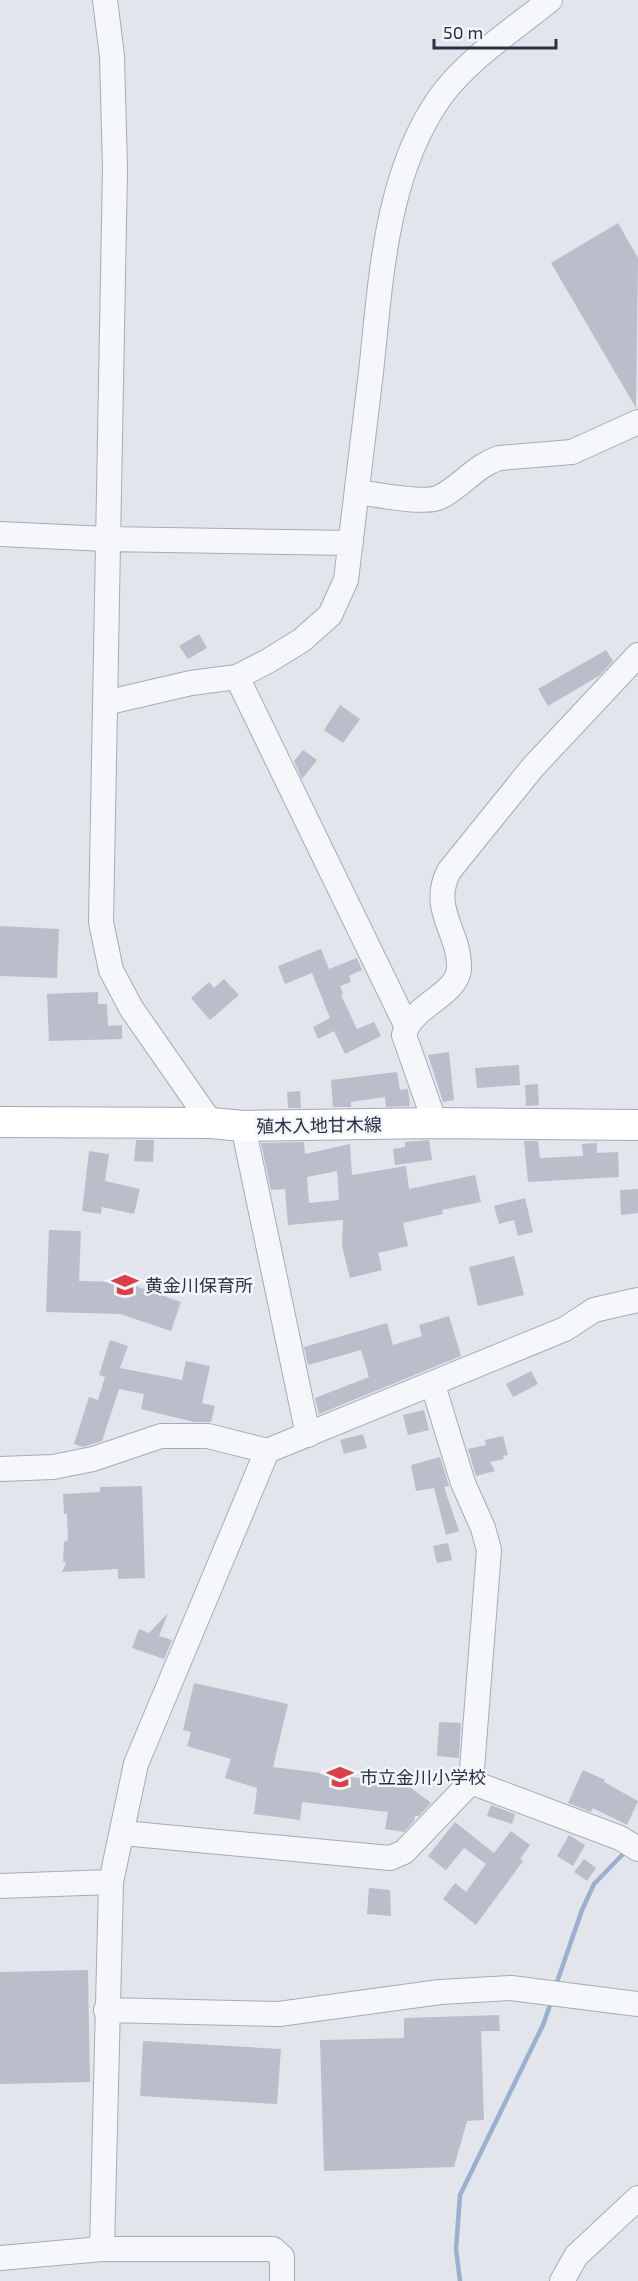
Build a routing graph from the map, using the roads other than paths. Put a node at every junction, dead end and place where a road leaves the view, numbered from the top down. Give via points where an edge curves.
1 (105, 0) edge
2 (550, 0) edge
3 (638, 423) edge
4 (357, 492) junction
5 (0, 534) edge
6 (106, 539) junction
7 (351, 543) junction
8 (638, 655) edge
9 (237, 677) junction
10 (105, 703) junction
11 (406, 1025) junction
12 (0, 1122) edge
13 (435, 1122) junction
14 (211, 1123) junction
15 (638, 1125) edge
16 (243, 1126) junction
17 (638, 1300) edge
18 (433, 1385) junction
19 (308, 1435) junction
20 (267, 1451) junction
21 (0, 1469) edge
22 (471, 1782) junction
23 (123, 1833) junction
24 (638, 1849) edge
25 (111, 1882) junction
26 (0, 1886) edge
27 (637, 2004) edge
28 (106, 2010) junction
29 (638, 2198) edge
30 (102, 2249) junction
31 (0, 2258) edge
32 (282, 2281) edge
33 (562, 2281) edge

1 - 6 street via 112,56 115,168
2 - 4 street via 462,71 440,98 417,138 401,183 385,251
3 - 4 street via 572,452 487,462 438,498
4 - 7 street
5 - 6 street
6 - 7 street
6 - 10 street
7 - 9 street via 346,580 330,615 302,640
8 - 11 street via 533,767 449,871 443,883 442,902 459,972 452,984
9 - 10 street via 190,683
9 - 11 street
10 - 14 street via 101,922 111,970 131,1008
11 - 13 street via 404,1035
12 - 14 main road, 殖木入地甘木線
13 - 15 main road, 殖木入地甘木線
13 - 16 main road, 殖木入地甘木線
14 - 16 main road, 殖木入地甘木線
16 - 19 street
17 - 18 street via 594,1310 565,1329
18 - 19 street
18 - 22 street via 463,1484 489,1550
19 - 20 street
20 - 21 street via 208,1436 161,1436 93,1459 53,1467
20 - 23 street via 136,1764
22 - 23 street via 404,1852 390,1858
22 - 24 street via 620,1838
23 - 25 street
25 - 26 street
25 - 28 street
27 - 28 street via 511,1988 440,1992 279,2014
28 - 30 street
29 - 33 street via 576,2256
30 - 31 street
30 - 32 street via 273,2249 282,2257

